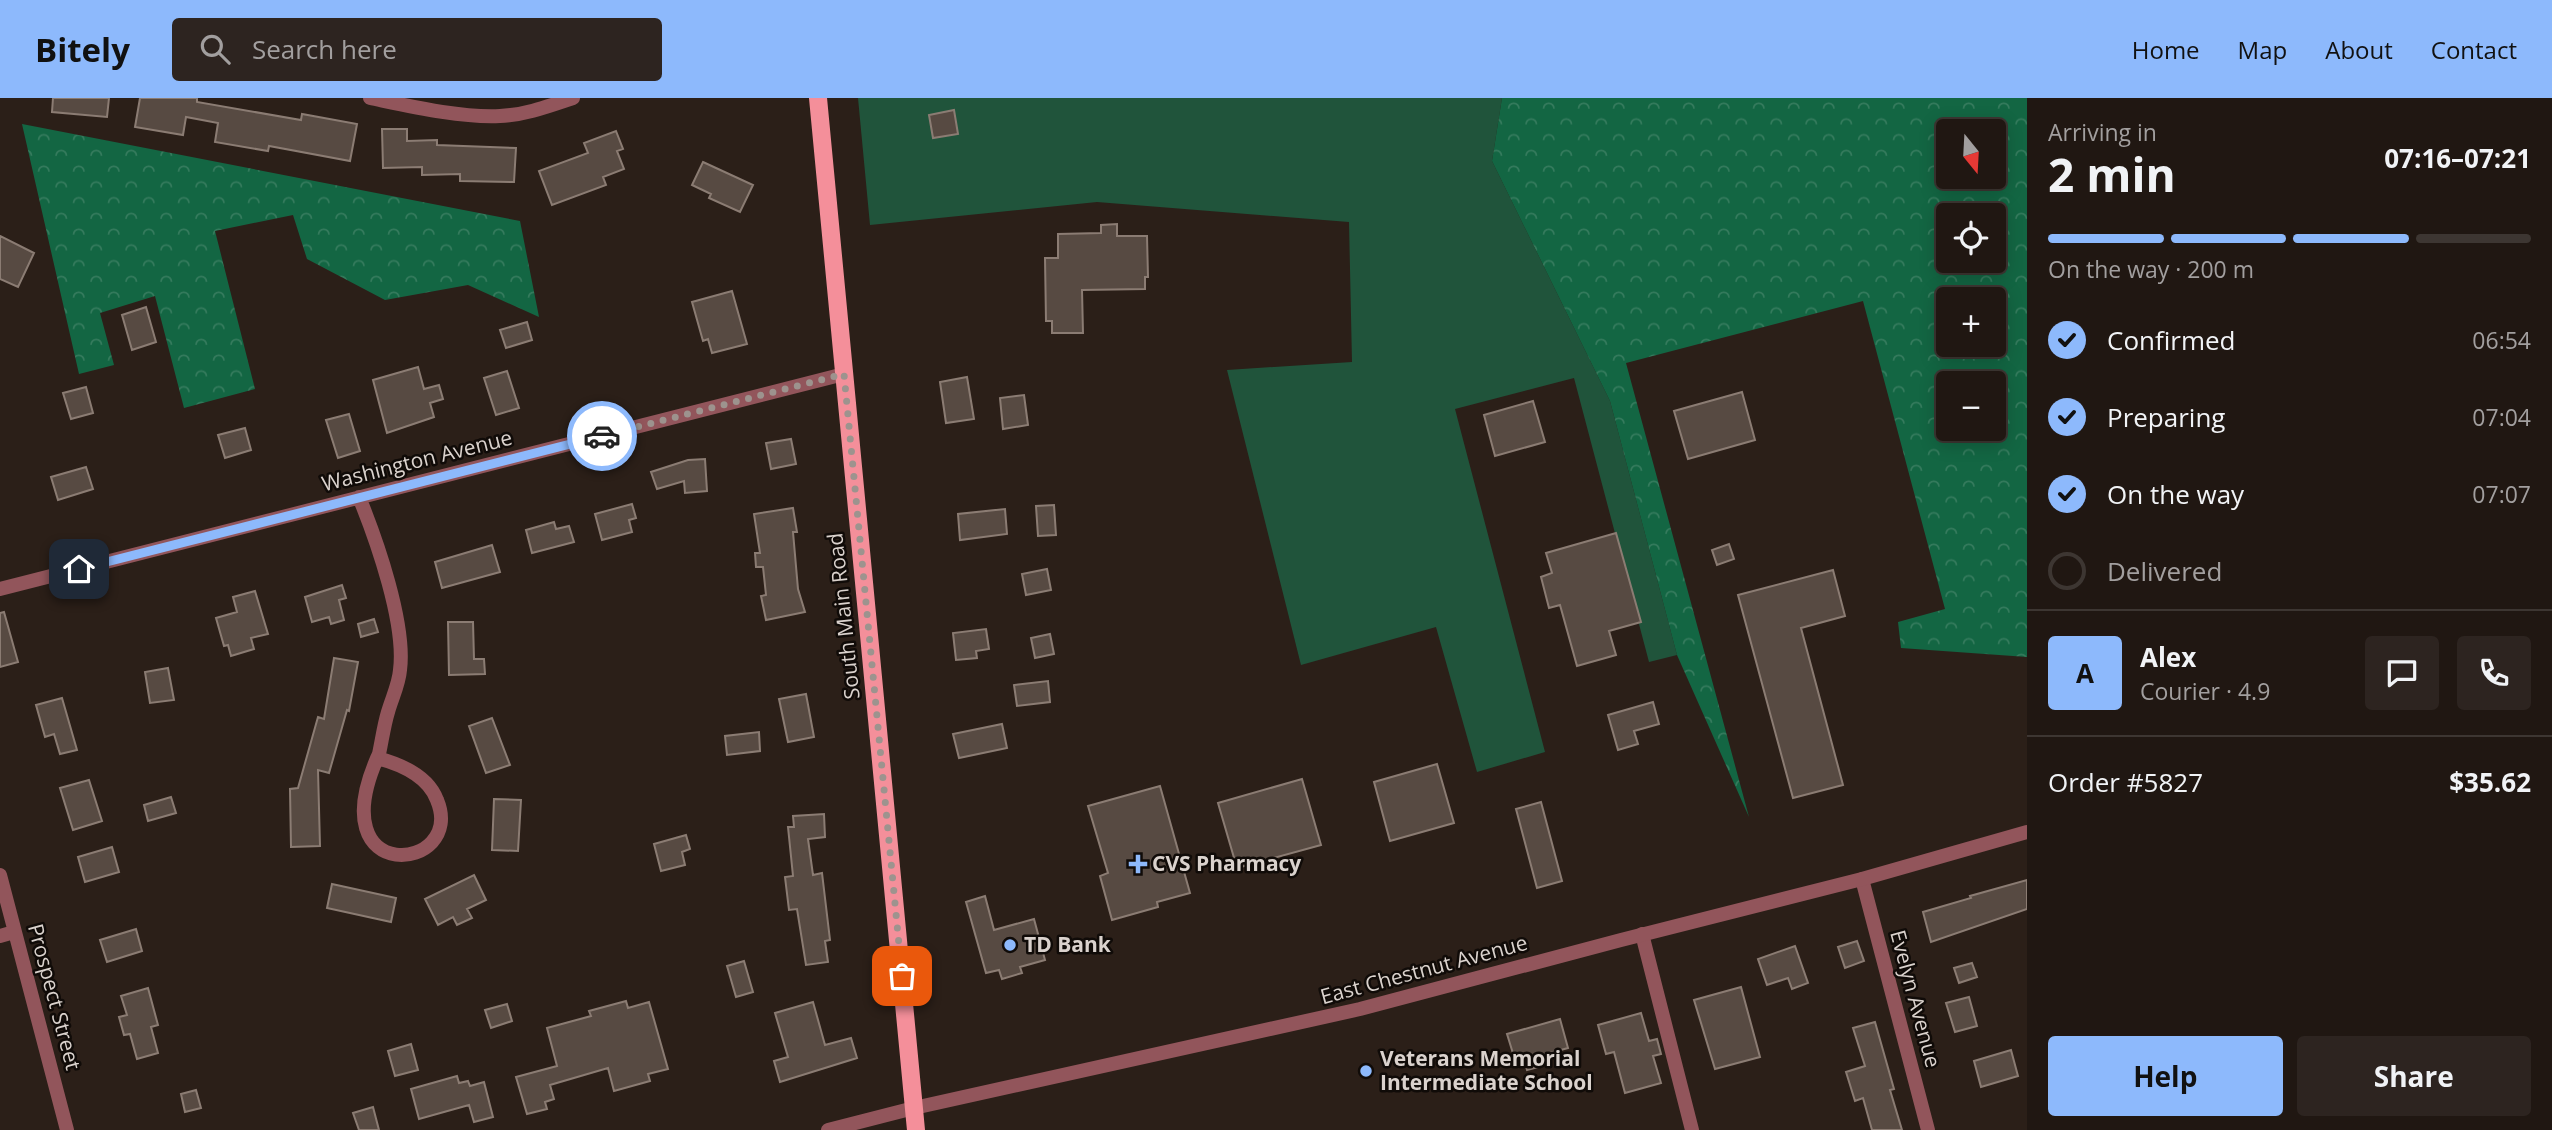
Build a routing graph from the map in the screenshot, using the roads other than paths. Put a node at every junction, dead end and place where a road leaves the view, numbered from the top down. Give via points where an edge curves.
1 (370, 98) edge
2 (573, 98) edge
3 (818, 98) edge
4 (844, 374) junction
5 (359, 497) junction
6 (0, 589) edge
7 (377, 758) junction
8 (2027, 832) edge
9 (0, 875) edge
10 (1862, 879) junction
11 (7, 934) edge
12 (1642, 934) junction
13 (914, 1108) junction
14 (1688, 1129) edge
15 (67, 1130) edge
16 (828, 1130) edge
17 (916, 1130) edge
18 (1928, 1130) edge

1 - 2 street via 498,117
3 - 4 main road, South Main Road
4 - 5 street, Washington Avenue
4 - 13 main road, South Main Road
5 - 6 street, Washington Avenue
5 - 7 street via 380,555 400,649 400,671
7 - 7 street via 397,764 434,791 441,827 418,852 389,855 367,835 363,801
8 - 10 street, East Chestnut Avenue
9 - 11 street, Prospect Street
10 - 12 street, East Chestnut Avenue
10 - 18 street, Evelyn Avenue
11 - 15 street, Prospect Street
12 - 13 street, East Chestnut Avenue via 1360,1009
12 - 14 street
13 - 16 street, East Chestnut Avenue
13 - 17 main road, South Main Road

